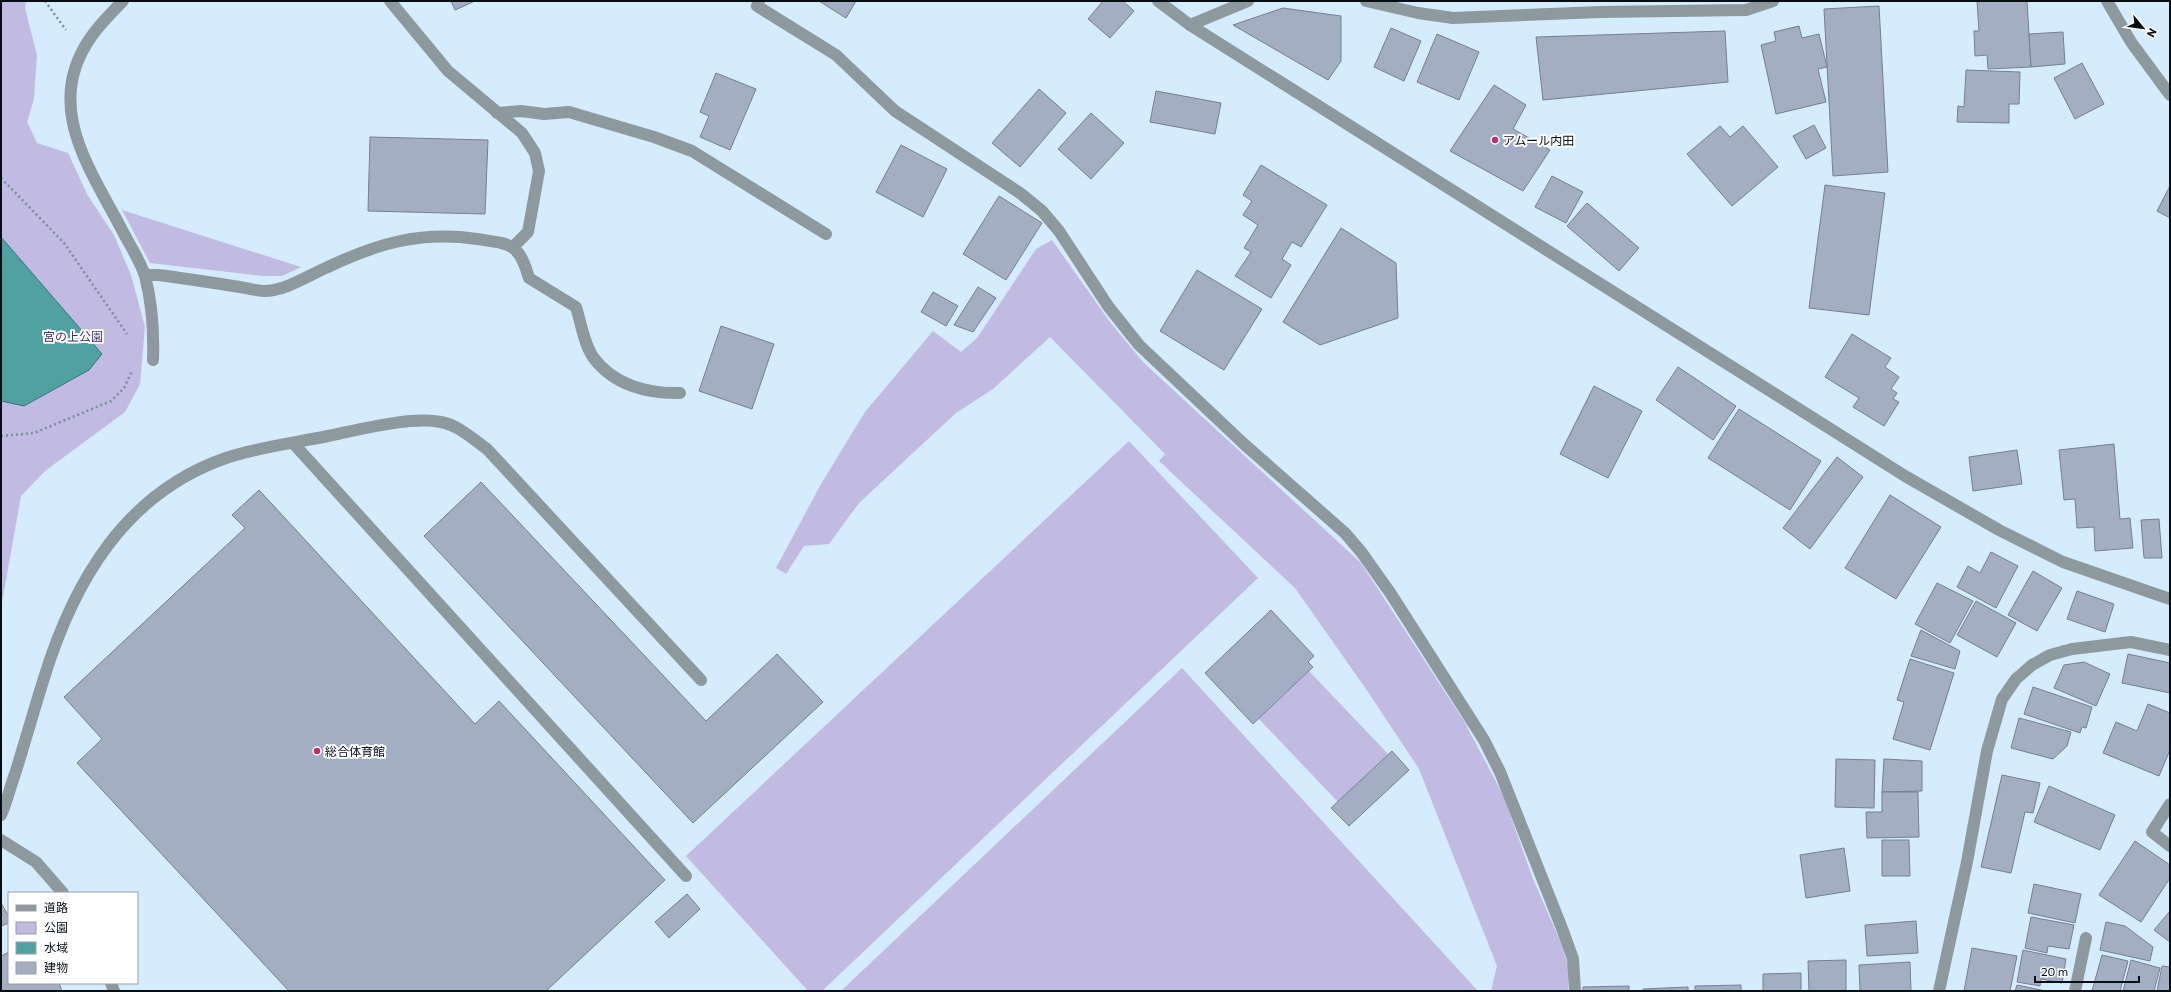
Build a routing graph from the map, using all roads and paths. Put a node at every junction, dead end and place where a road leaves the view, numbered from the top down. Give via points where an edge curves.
1 (45, 1) edge
2 (123, 1) edge
3 (390, 1) edge
4 (1158, 1) edge
5 (1248, 1) edge
6 (1366, 1) edge
7 (2107, 1) edge
8 (1769, 2) edge
9 (758, 4) edge
10 (1190, 25) junction
11 (82, 52) junction
12 (2170, 95) edge
13 (497, 113) junction
14 (1, 178) edge
15 (826, 234) dead end
16 (513, 247) junction
17 (144, 274) junction
18 (130, 340) dead end
19 (153, 360) dead end
20 (133, 368) dead end
21 (680, 393) dead end
22 (1, 436) edge
23 (293, 443) junction
24 (2170, 599) edge
25 (2170, 650) edge
26 (701, 680) dead end
27 (2170, 804) edge
28 (1, 815) edge
29 (1, 840) edge
30 (2170, 846) edge
31 (686, 876) dead end
32 (62, 892) edge
33 (2086, 938) dead end
34 (1576, 991) edge
35 (1939, 991) edge
36 (2076, 991) edge

1 - 11 path
2 - 11 street via 91,36
3 - 13 street via 448,71
4 - 10 street
5 - 10 street
6 - 8 street via 1453,18 1746,10
7 - 12 street via 2131,42
9 - 34 street via 836,55 895,111 1020,193 1042,211 1059,231 1108,306 1139,345 1244,444 1345,533 1362,552 1462,703 1500,772 1573,959
10 - 24 street via 1905,476 1999,530 2063,562
11 - 17 street via 74,69 69,90 74,132
13 - 15 street via 569,112 654,137 692,151
13 - 16 street via 522,133 535,153 539,170 528,232
14 - 18 path via 64,243
16 - 17 street via 464,237 421,236 389,242 287,285 266,291
16 - 21 street via 523,258 529,278 576,307 593,356 607,372 644,391
17 - 19 street via 154,329
20 - 22 path via 124,388 111,401 34,433
23 - 26 street via 415,421 441,422 464,432 487,449
23 - 28 street via 226,458 191,474 160,492 132,516 108,545 88,573 60,632
23 - 31 street
25 - 35 street via 2131,642 2072,648 2050,655 2032,665 2016,679 2002,700 1988,752
27 - 30 street via 2152,832
29 - 32 street via 36,862
33 - 36 street

